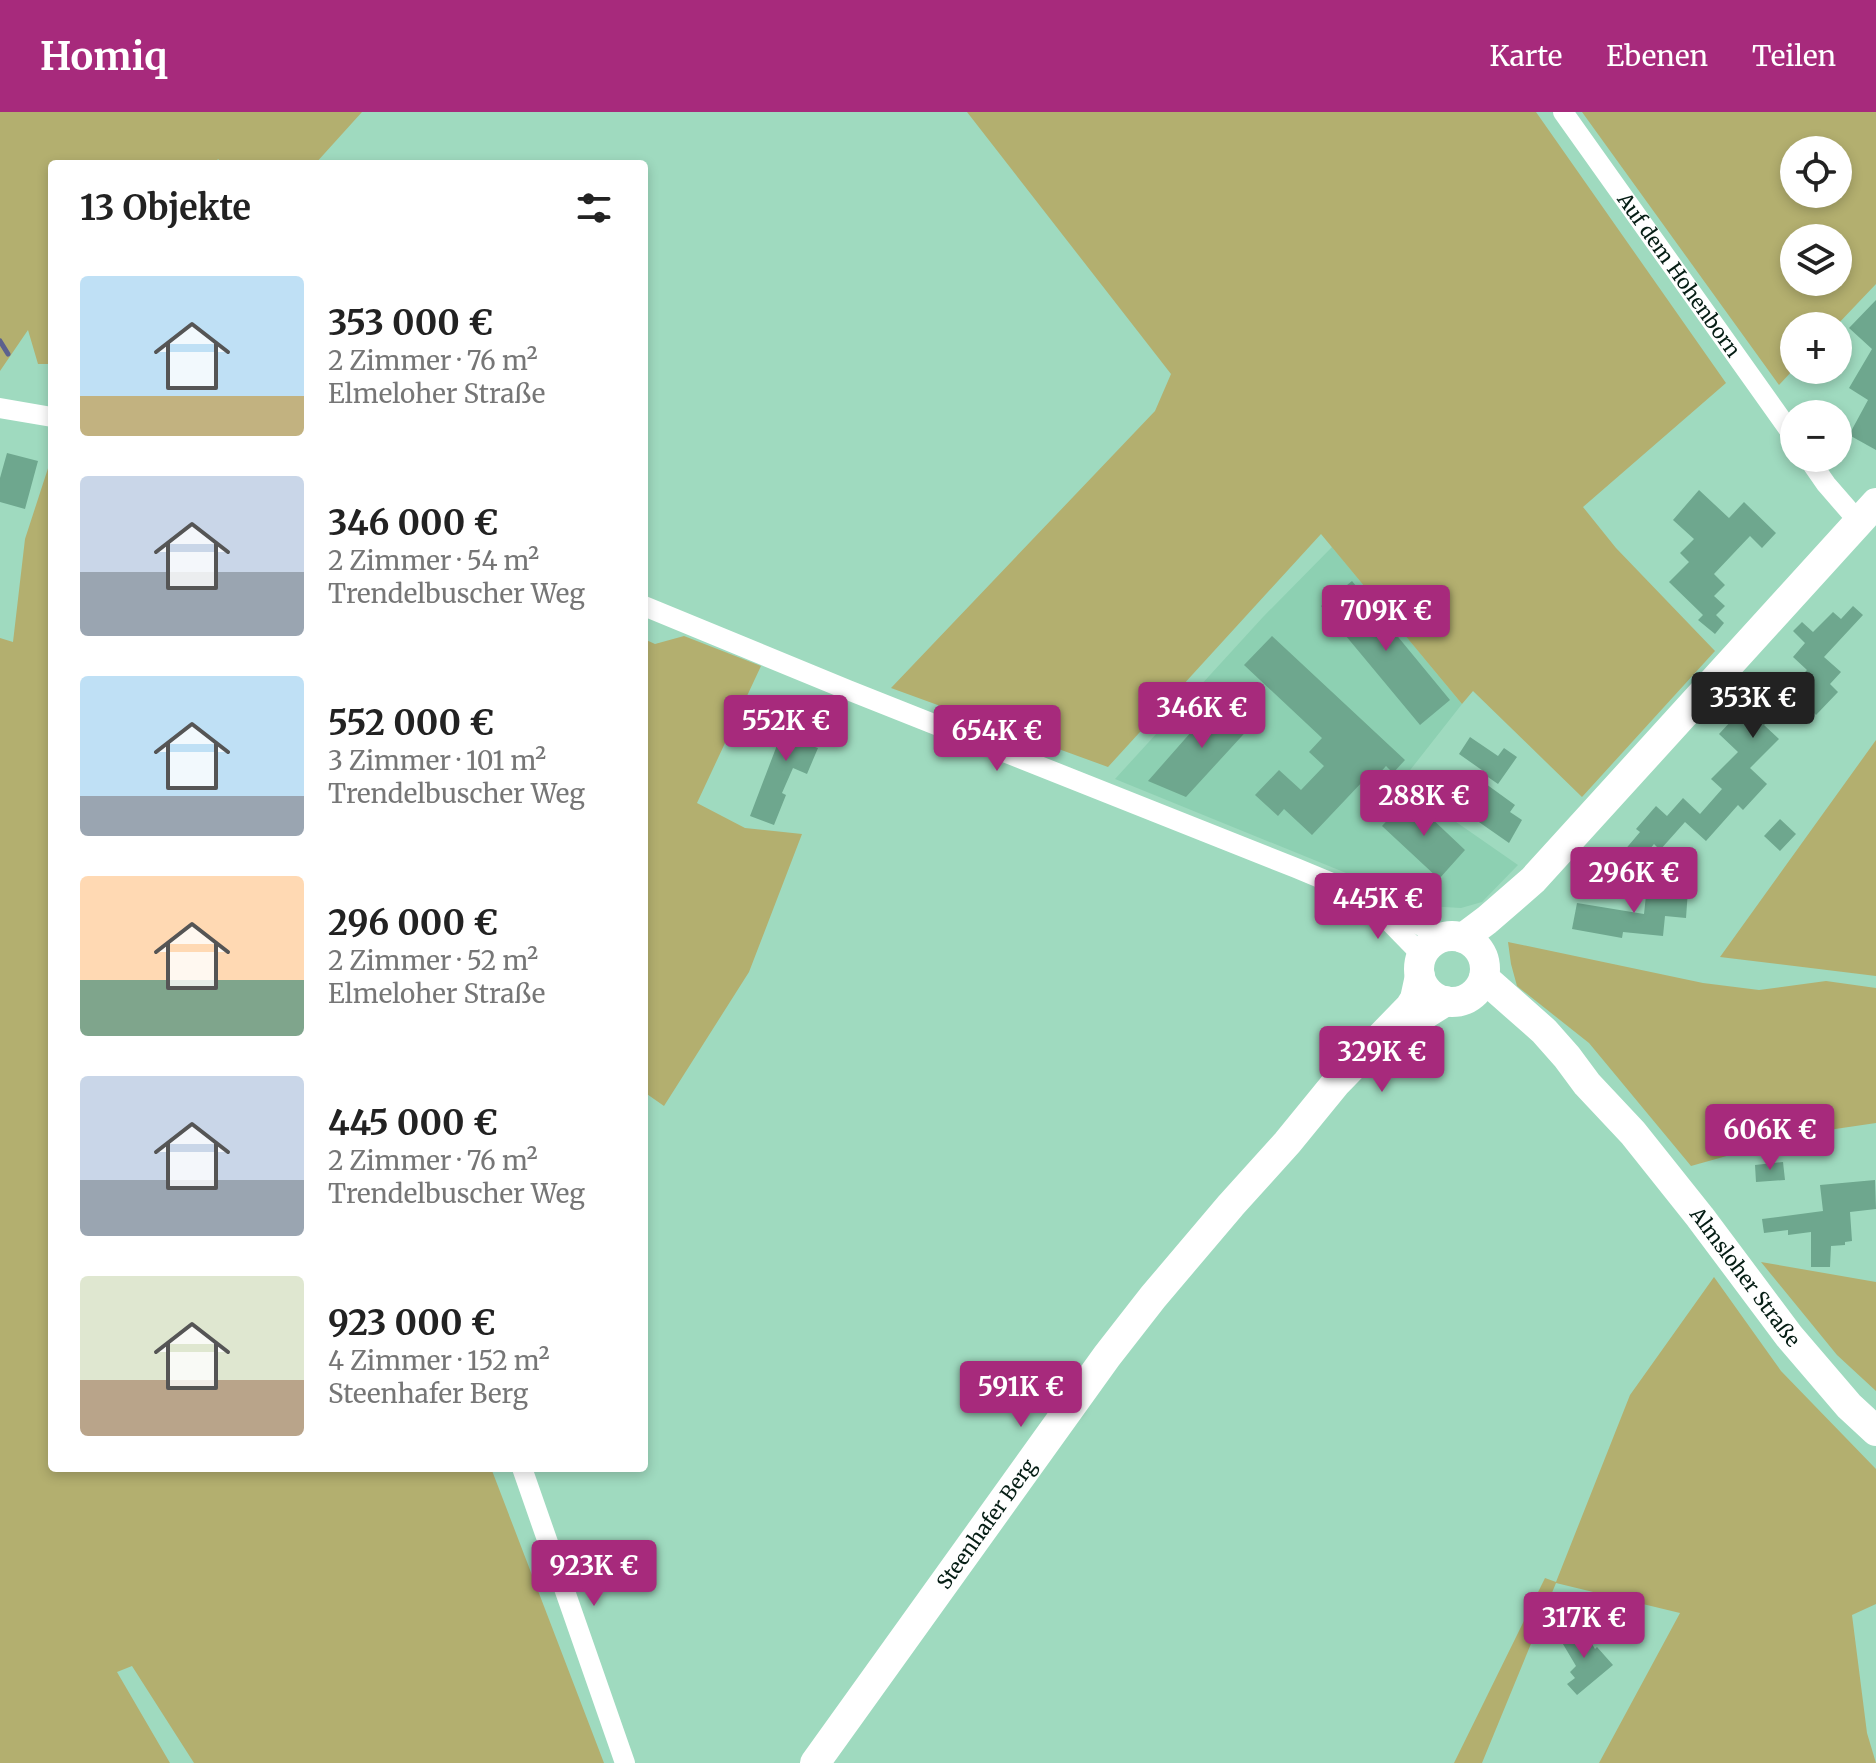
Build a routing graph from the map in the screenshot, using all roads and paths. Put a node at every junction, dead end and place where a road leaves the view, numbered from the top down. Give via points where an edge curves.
1 (1563, 112) edge
2 (0, 408) edge
3 (48, 416) edge
4 (1780, 417) edge
5 (1818, 472) edge
6 (1868, 512) edge
7 (648, 608) edge
8 (1368, 898) junction
9 (1454, 968) junction
10 (1876, 1431) edge
11 (523, 1472) edge
12 (625, 1763) edge
13 (815, 1763) edge

1 - 4 street, Auf dem Hohenborn
2 - 3 street
5 - 6 street via 1826,484
6 - 9 street
7 - 8 street
8 - 9 street
8 - 9 street via 1414,947
9 - 10 street, Almsloher Straße via 1495,1010 1587,1084 1633,1133 1789,1336
9 - 13 street, Steenhafer Berg via 1415,999 1336,1083 1190,1252 1107,1356
11 - 12 street

